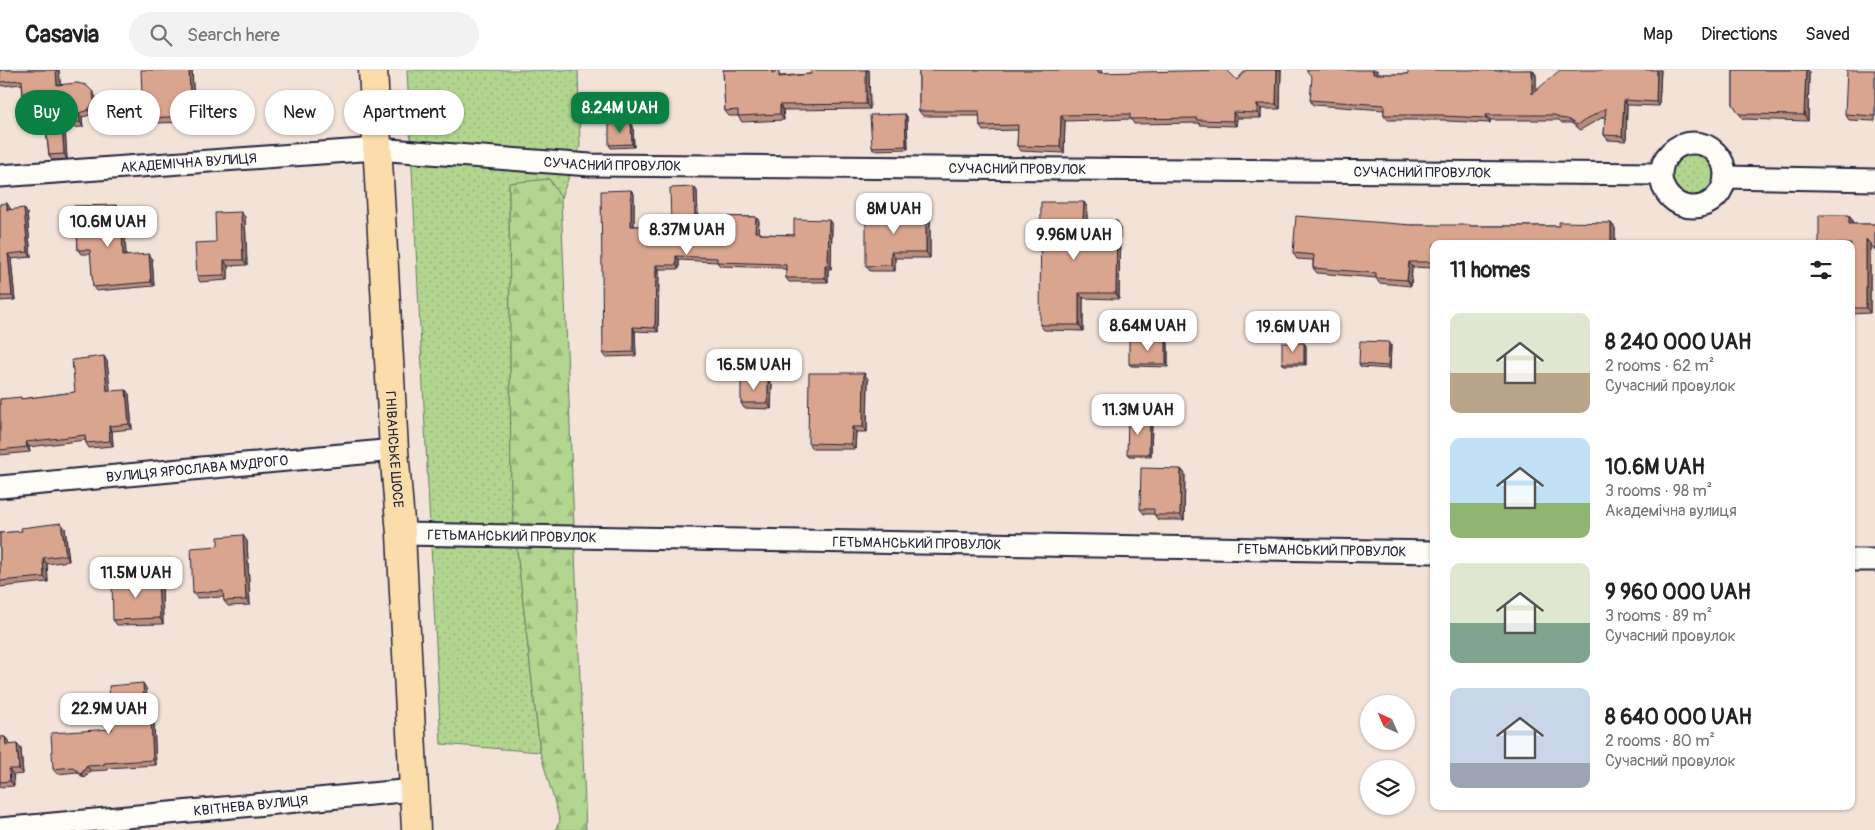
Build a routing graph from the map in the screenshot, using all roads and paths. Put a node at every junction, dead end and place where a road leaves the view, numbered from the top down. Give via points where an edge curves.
1 (373, 70) edge
2 (376, 149) junction
3 (1660, 174) junction
4 (0, 176) edge
5 (1725, 177) junction
6 (1875, 180) edge
7 (394, 450) junction
8 (0, 487) edge
9 (401, 534) junction
10 (1430, 552) edge
11 (1855, 560) edge
12 (1875, 560) edge
13 (413, 790) junction
14 (0, 829) edge
15 (416, 830) edge

1 - 2 main road, ГНІВАНСЬКЕ ШОСЕ
2 - 3 street, СУЧАСНИЙ ПРОВУЛОК via 590,165
2 - 4 street, АКАДЕМІЧНА ВУЛИЦЯ
2 - 7 main road, ГНІВАНСЬКЕ ШОСЕ
3 - 5 street via 1664,192 1672,201 1693,208 1714,200 1721,192
3 - 5 street via 1669,153 1687,143 1697,143 1716,152 1722,160
5 - 6 street
7 - 8 street, ВУЛИЦЯ ЯРОСЛАВА МУДРОГО
7 - 9 main road, ГНІВАНСЬКЕ ШОСЕ
9 - 10 street, ГЕТЬМАНСЬКИЙ ПРОВУЛОК
9 - 13 main road, ГНІВАНСЬКЕ ШОСЕ
11 - 12 street
13 - 14 street, КВІТНЕВА ВУЛИЦЯ
13 - 15 main road, ГНІВАНСЬКЕ ШОСЕ

